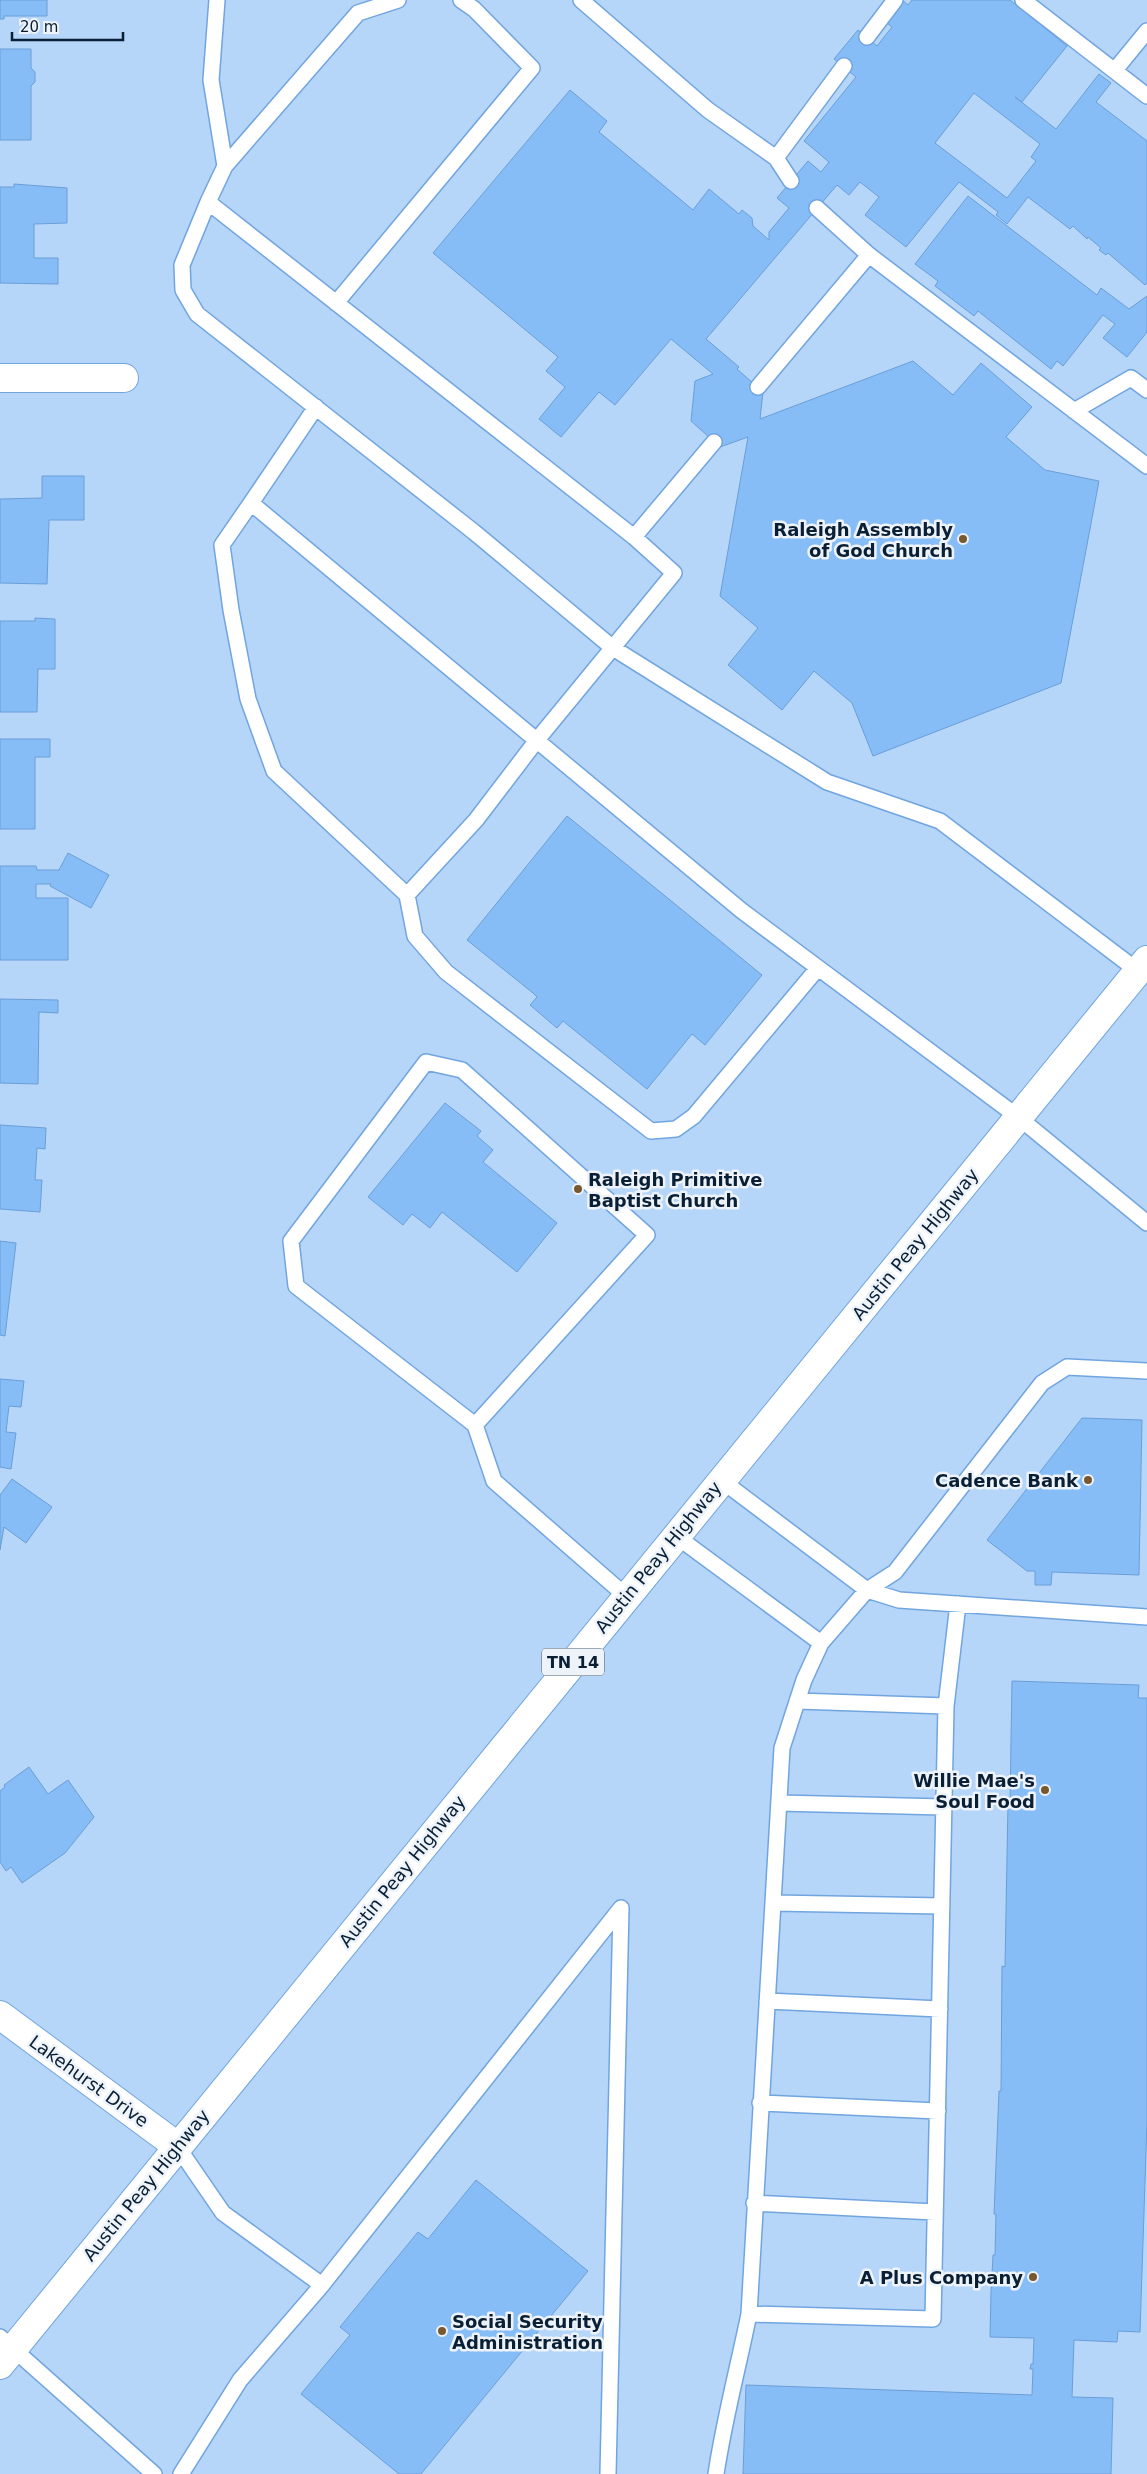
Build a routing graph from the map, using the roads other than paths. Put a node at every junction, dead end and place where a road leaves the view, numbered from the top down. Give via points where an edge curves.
1 (217, 0) edge
2 (398, 0) edge
3 (460, 0) edge
4 (581, 0) edge
5 (895, 0) edge
6 (1022, 0) edge
7 (379, 3) edge
8 (1147, 31) edge
9 (867, 37) dead end
10 (844, 66) dead end
11 (1115, 70) junction
12 (1147, 96) edge
13 (776, 158) junction
14 (225, 166) junction
15 (791, 180) dead end
16 (208, 202) junction
17 (817, 208) dead end
18 (869, 255) junction
19 (336, 303) junction
20 (0, 378) edge
21 (124, 378) dead end
22 (758, 387) dead end
23 (1147, 390) edge
24 (316, 406) junction
25 (1074, 411) junction
26 (714, 442) dead end
27 (1147, 466) edge
28 (251, 504) junction
29 (634, 537) junction
30 (612, 648) junction
31 (536, 740) junction
32 (407, 895) junction
33 (1142, 965) edge
34 (818, 968) junction
35 (1018, 1117) junction
36 (1147, 1223) edge
37 (1147, 1371) edge
38 (475, 1425) junction
39 (722, 1480) junction
40 (676, 1536) junction
41 (867, 1590) junction
42 (626, 1596) junction
43 (958, 1604) junction
44 (1147, 1617) edge
45 (821, 1643) junction
46 (797, 1701) junction
47 (946, 1706) junction
48 (779, 1802) junction
49 (944, 1807) junction
50 (773, 1903) junction
51 (942, 1906) junction
52 (766, 2001) junction
53 (940, 2009) junction
54 (0, 2016) edge
55 (760, 2103) junction
56 (938, 2111) junction
57 (177, 2146) junction
58 (754, 2203) junction
59 (935, 2212) junction
60 (322, 2285) junction
61 (749, 2314) junction
62 (5, 2350) edge
63 (154, 2474) edge
64 (181, 2474) edge
65 (608, 2474) edge
66 (716, 2474) edge

1 - 14 lane via 211,80
2 - 7 lane
3 - 19 lane via 474,9 532,68
4 - 13 lane via 708,110
5 - 9 lane
6 - 11 lane
7 - 14 lane via 358,13
8 - 11 lane
10 - 13 lane
11 - 12 lane
13 - 15 lane
14 - 16 lane
16 - 19 lane
16 - 24 lane via 182,265 183,290 197,314
17 - 18 lane
18 - 22 lane
18 - 25 lane
19 - 29 lane
20 - 21 main road
23 - 25 lane via 1131,378
24 - 28 lane
24 - 30 lane
25 - 27 lane
26 - 29 lane
28 - 31 lane
28 - 32 lane via 222,545 230,610 248,699 274,771
29 - 30 lane via 674,573
30 - 31 lane
30 - 33 lane via 827,782 940,822
31 - 32 lane via 476,820
31 - 34 lane via 742,911
32 - 34 lane via 416,936 446,972 651,1131 676,1129 694,1116
33 - 35 main road, Austin Peay Highway / TN 14
34 - 35 lane
35 - 36 lane
35 - 39 main road, Austin Peay Highway / TN 14
37 - 41 lane via 1067,1367 1053,1374 1042,1383 895,1572
38 - 38 lane via 647,1235 462,1070 426,1062 291,1241 296,1286
38 - 42 lane via 494,1482
39 - 40 main road, Austin Peay Highway / TN 14
39 - 41 lane
40 - 42 main road, Austin Peay Highway / TN 14
40 - 45 lane
41 - 43 lane via 899,1600
41 - 45 lane
42 - 57 main road, Austin Peay Highway / TN 14
43 - 44 lane
43 - 47 lane
45 - 46 lane
46 - 47 lane
46 - 48 lane via 782,1748
47 - 49 lane
48 - 49 lane
48 - 50 lane
49 - 51 lane
50 - 51 lane
50 - 52 lane
51 - 53 lane
52 - 53 lane
52 - 55 lane
53 - 56 lane
54 - 57 main road, Lakehurst Drive
55 - 56 lane
55 - 58 lane
56 - 59 lane
57 - 60 lane via 223,2213
57 - 62 main road, Austin Peay Highway / TN 14
58 - 59 lane
58 - 61 lane
59 - 61 lane via 933,2319
60 - 64 lane via 240,2380
60 - 65 lane via 621,1908
61 - 66 lane
62 - 63 lane

